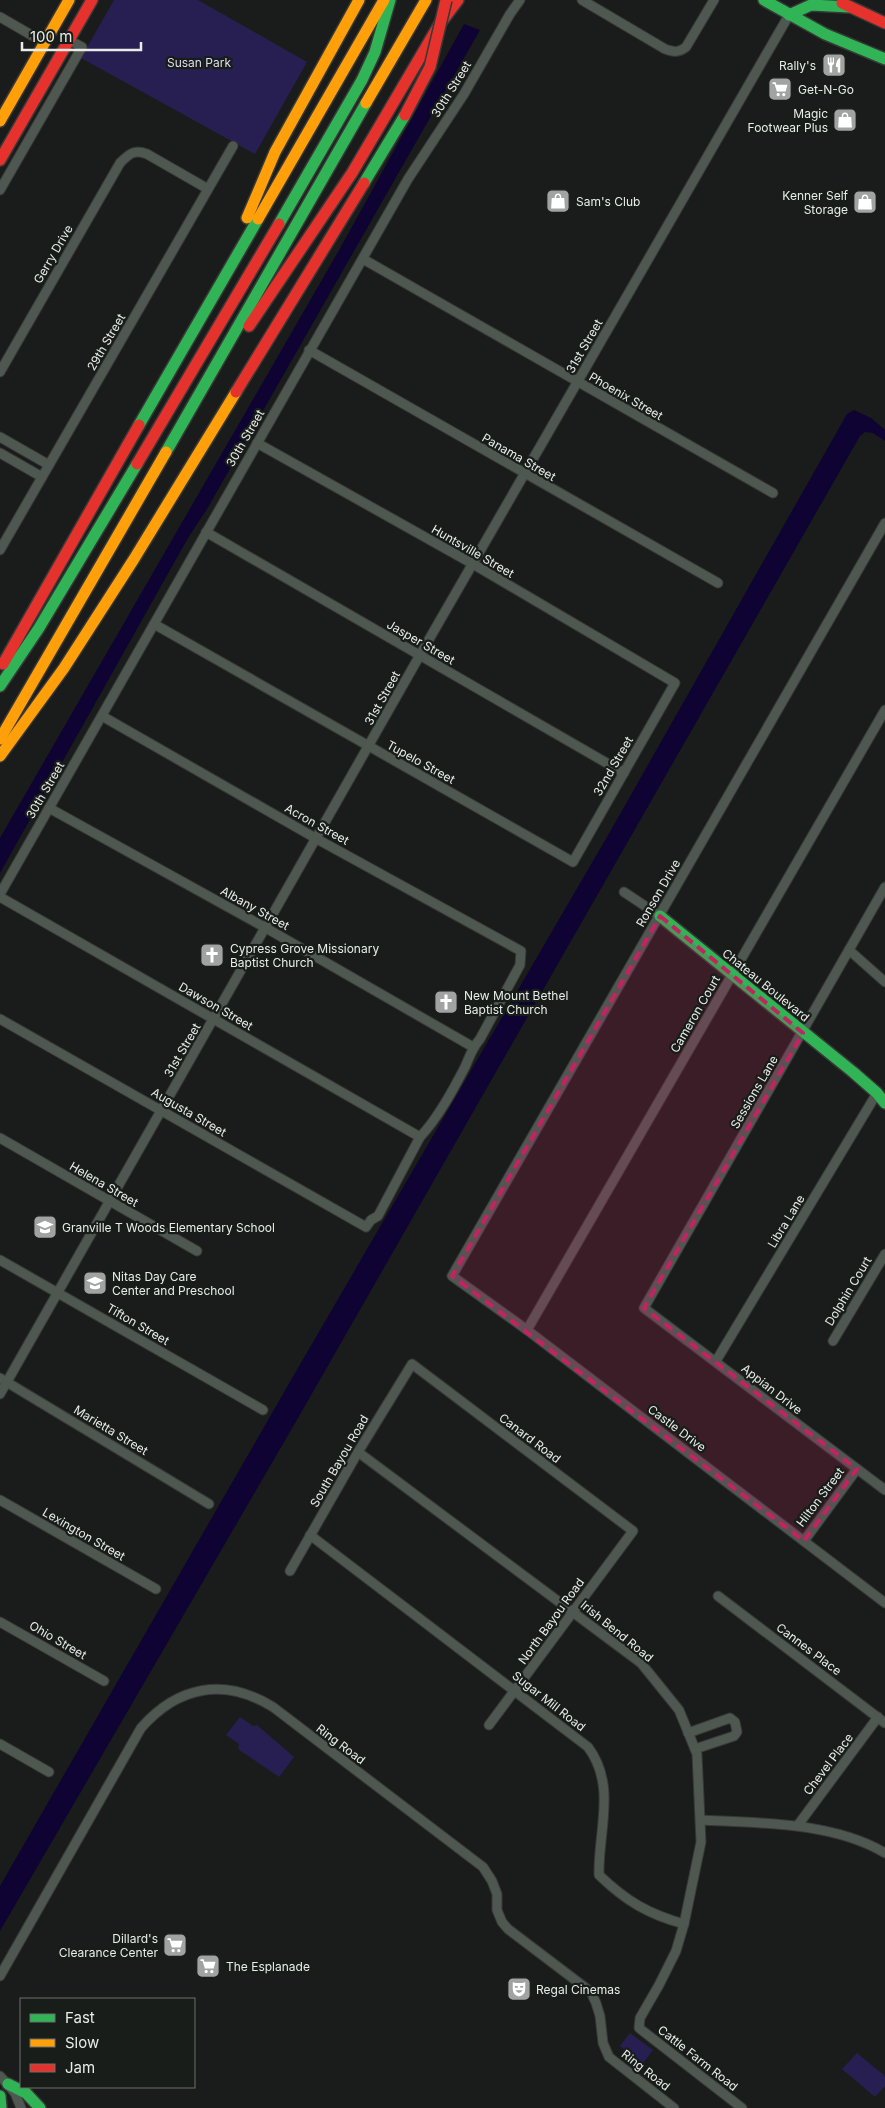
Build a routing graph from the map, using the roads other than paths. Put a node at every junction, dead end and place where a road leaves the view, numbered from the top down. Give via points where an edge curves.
1 (70, 0) edge
2 (92, 0) edge
3 (359, 0) edge
4 (384, 0) edge
5 (390, 0) edge
6 (426, 0) edge
7 (446, 0) edge
8 (458, 0) edge
9 (520, 0) edge
10 (582, 0) edge
11 (714, 0) edge
12 (764, 0) edge
13 (836, 0) edge
14 (849, 7) junction
15 (789, 15) junction
16 (0, 17) edge
17 (885, 23) edge
18 (69, 40) junction
19 (45, 43) junction
20 (868, 52) junction
21 (885, 56) edge
22 (885, 59) edge
23 (30, 68) junction
24 (0, 121) edge
25 (11, 140) junction
26 (233, 146) dead end
27 (0, 160) edge
28 (208, 189) junction
29 (0, 190) edge
30 (363, 259) junction
31 (230, 265) junction
32 (309, 350) junction
33 (0, 372) edge
34 (208, 380) junction
35 (577, 382) junction
36 (0, 437) edge
37 (257, 443) junction
38 (0, 453) edge
39 (49, 466) junction
40 (524, 474) junction
41 (42, 477) junction
42 (772, 493) dead end
43 (885, 523) edge
44 (206, 532) junction
45 (0, 550) edge
46 (473, 564) junction
47 (718, 583) dead end
48 (154, 624) junction
49 (420, 655) junction
50 (0, 669) edge
51 (675, 683) joint
52 (0, 686) edge
53 (885, 710) edge
54 (102, 716) junction
55 (0, 739) edge
56 (369, 747) junction
57 (0, 756) edge
58 (624, 773) junction
59 (49, 808) junction
60 (317, 839) junction
61 (573, 862) joint
62 (885, 887) edge
63 (624, 892) dead end
64 (0, 895) edge
65 (660, 916) junction
66 (266, 928) junction
67 (849, 950) junction
68 (732, 975) junction
69 (885, 982) edge
70 (0, 1019) edge
71 (214, 1019) junction
72 (803, 1033) junction
73 (473, 1047) junction
74 (877, 1093) junction
75 (885, 1103) edge
76 (162, 1111) junction
77 (420, 1137) junction
78 (0, 1138) edge
79 (110, 1202) junction
80 (197, 1251) dead end
81 (885, 1254) edge
82 (0, 1260) edge
83 (452, 1276) joint
84 (58, 1293) junction
85 (644, 1308) joint
86 (527, 1330) junction
87 (833, 1341) dead end
88 (716, 1361) junction
89 (412, 1364) joint
90 (3, 1380) edge
91 (0, 1394) edge
92 (263, 1410) dead end
93 (358, 1452) junction
94 (857, 1469) junction
95 (885, 1490) edge
96 (0, 1500) edge
97 (209, 1504) dead end
98 (633, 1531) joint
99 (310, 1535) junction
100 (804, 1541) junction
101 (290, 1571) dead end
102 (156, 1589) dead end
103 (718, 1596) dead end
104 (885, 1603) edge
105 (574, 1612) junction
106 (0, 1622) edge
107 (104, 1681) dead end
108 (515, 1691) junction
109 (882, 1720) edge
110 (489, 1725) dead end
111 (688, 1732) junction
112 (0, 1744) edge
113 (695, 1749) junction
114 (49, 1772) dead end
115 (701, 1820) junction
116 (798, 1825) junction
117 (885, 1853) edge
118 (684, 1924) junction
119 (0, 1976) edge
120 (639, 2028) joint
121 (4, 2080) edge
122 (0, 2096) edge
123 (1, 2108) edge
124 (21, 2108) edge
125 (40, 2108) edge
126 (674, 2108) edge
127 (742, 2108) edge

1 - 18 main road via 61,31
1 - 19 main road
2 - 18 main road
3 - 31 main road via 276,152 232,249
4 - 31 main road via 286,174
5 - 52 main road via 375,52 362,80 39,628
6 - 34 main road
7 - 57 main road, bridge via 430,67 421,87 134,559 64,668
8 - 34 main road via 439,25 352,173 247,329
9 - 30 street, 30th Street via 408,179
10 - 11 street via 674,52 686,47
12 - 15 main road
13 - 14 main road
14 - 15 main road via 806,3
14 - 17 main road
15 - 20 main road
15 - 35 street, 31st Street
16 - 19 street
18 - 25 main road
18 - 29 street via 82,47
19 - 23 main road
20 - 21 main road
20 - 22 main road
23 - 24 main road
23 - 25 main road via 37,83
25 - 27 main road
26 - 28 street, 29th Street
28 - 33 street, Gerry Drive via 147,154 132,152 120,163
28 - 39 street, 29th Street
30 - 32 street, 30th Street
30 - 35 street, Phoenix Street
31 - 50 main road
32 - 37 street, 30th Street
32 - 40 street, Panama Street
34 - 55 main road
35 - 40 street, 31st Street
35 - 42 street, Phoenix Street
36 - 39 street
37 - 44 street, 30th Street
37 - 46 street, Huntsville Street
38 - 41 street
39 - 41 street, 29th Street
40 - 46 street, 31st Street
40 - 47 street, Panama Street
41 - 45 street, 29th Street
43 - 65 street, Ronson Drive
44 - 48 street, 30th Street
44 - 49 street, Jasper Street
46 - 49 street, 31st Street
46 - 51 street, Huntsville Street
48 - 54 street, 30th Street
48 - 56 street, Tupelo Street
49 - 56 street, 31st Street
49 - 58 street, Jasper Street
51 - 58 street, 32nd Street
53 - 68 street, Cameron Court
54 - 59 street, 30th Street
54 - 60 street, Acron Street
56 - 60 street, 31st Street
56 - 61 street, Tupelo Street
58 - 61 street, 32nd Street
59 - 64 street, 30th Street
59 - 66 street, Albany Street
60 - 66 street, 31st Street
60 - 73 street, Acron Street via 521,951 520,965
62 - 67 street, Sessions Lane
63 - 65 street, Chateau Boulevard
64 - 71 street, Dawson Street
65 - 68 main road, Chateau Boulevard
65 - 83 street, Ronson Drive
66 - 71 street, 31st Street
66 - 73 street, Albany Street
67 - 69 street
67 - 72 street, Sessions Lane
68 - 72 main road, Chateau Boulevard
68 - 86 street, Cameron Court
70 - 76 street, Augusta Street
71 - 76 street, 31st Street
71 - 77 street, Dawson Street
72 - 74 main road, Chateau Boulevard
72 - 85 street, Sessions Lane
73 - 77 street via 465,1066
74 - 75 main road, Chateau Boulevard
74 - 88 street, Libra Lane
76 - 77 street, Augusta Street via 366,1227 378,1216
76 - 79 street, 31st Street
78 - 79 street, Helena Street
79 - 80 street, Helena Street
79 - 84 street, 31st Street
81 - 87 street, Dolphin Court
82 - 84 street, Tifton Street
83 - 86 street, Castle Drive
84 - 90 street, 31st Street
84 - 92 street, Tifton Street
85 - 88 street, Appian Drive
86 - 100 street, Castle Drive
88 - 94 street, Appian Drive
89 - 93 street, South Bayou Road
89 - 98 street, Canard Road
90 - 91 street, 31st Street
90 - 97 street, Marietta Street
93 - 99 street, South Bayou Road
93 - 105 street, Irish Bend Road
94 - 95 street, Appian Drive
94 - 100 street, Hilton Street
96 - 102 street, Lexington Street
98 - 105 street, North Bayou Road
99 - 101 street, South Bayou Road
99 - 108 street, Sugar Mill Road
100 - 104 street, Castle Drive
103 - 109 street, Cannes Place
105 - 108 street, North Bayou Road
105 - 111 street, Irish Bend Road via 640,1663 679,1710
106 - 107 street, Ohio Street
108 - 110 street, North Bayou Road
108 - 118 street, Sugar Mill Road via 588,1747 596,1759 603,1777 605,1804 600,1875 631,1902 660,1917
109 - 116 street, Chevel Place
111 - 113 street, Irish Bend Road
111 - 113 street via 730,1718 735,1722 737,1732 734,1736
112 - 114 street
113 - 115 street, Irish Bend Road
115 - 116 street
115 - 118 street, Irish Bend Road via 701,1842
116 - 117 street via 854,1839
118 - 120 street, Irish Bend Road via 676,1951 640,2018
119 - 126 street, Ring Road via 141,1728 171,1701 189,1693 203,1690 238,1692 272,1707 483,1867 497,1894 497,1910 502,1922 516,1937 590,1992 600,2016 603,2043 609,2057
120 - 127 street, Cattle Farm Road
121 - 124 street
121 - 125 main road via 26,2093
122 - 123 main road

